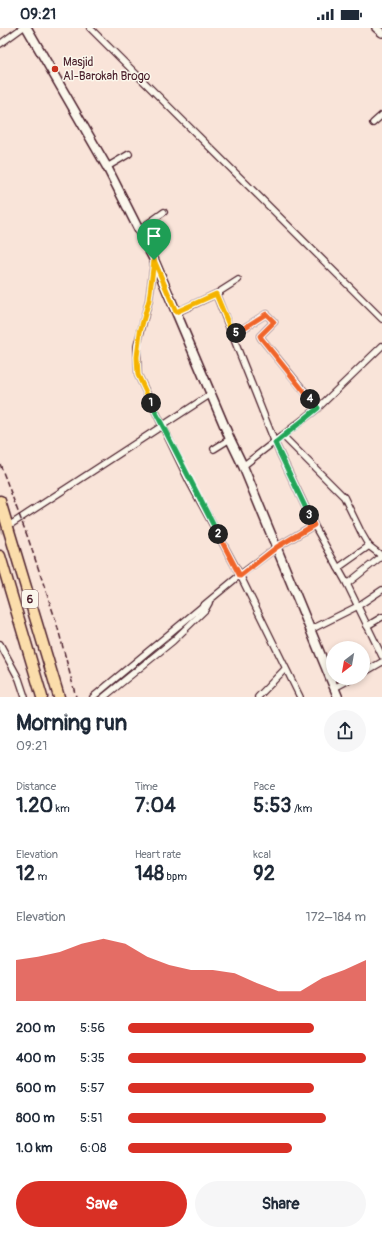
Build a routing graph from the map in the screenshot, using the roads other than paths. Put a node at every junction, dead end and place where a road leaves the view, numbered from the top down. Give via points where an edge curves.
1 (22, 28) edge
2 (27, 28) edge
3 (90, 28) edge
4 (376, 28) edge
5 (382, 32) edge
6 (0, 44) edge
7 (382, 115) edge
8 (373, 123) dead end
9 (129, 154) dead end
10 (107, 167) junction
11 (164, 212) dead end
12 (139, 230) junction
13 (154, 260) junction
14 (238, 280) dead end
15 (216, 294) junction
16 (176, 312) junction
17 (382, 319) edge
18 (233, 335) junction
19 (382, 346) edge
20 (211, 394) junction
21 (318, 408) junction
22 (163, 426) junction
23 (283, 436) junction
24 (230, 439) junction
25 (275, 443) junction
26 (214, 449) dead end
27 (243, 466) junction
28 (0, 502) edge
29 (13, 523) tunnel mouth
30 (314, 525) junction
31 (369, 546) junction
32 (277, 547) junction
33 (0, 556) edge
34 (382, 556) edge
35 (338, 568) junction
36 (240, 576) junction
37 (348, 584) junction
38 (382, 590) edge
39 (211, 599) junction
40 (358, 606) junction
41 (382, 617) edge
42 (367, 626) junction
43 (310, 630) junction
44 (0, 644) edge
45 (382, 656) edge
46 (382, 662) edge
47 (285, 669) junction
48 (370, 669) edge
49 (340, 685) edge
50 (334, 688) junction
51 (25, 697) edge
52 (42, 697) edge
53 (59, 697) edge
54 (93, 697) edge
55 (104, 697) edge
56 (258, 697) edge
57 (300, 697) edge
58 (338, 697) edge

1 - 6 street
2 - 10 main road
3 - 17 street
4 - 5 street
7 - 8 street
9 - 10 street
10 - 12 main road
11 - 12 street
12 - 13 main road
13 - 16 main road
13 - 22 street via 149,300 138,346 137,369 147,396
14 - 15 street
15 - 16 street
15 - 18 street
16 - 20 main road
18 - 21 street via 268,314 274,322 260,336 261,338
18 - 25 street
19 - 21 street
20 - 22 street
20 - 24 main road
21 - 23 street
22 - 29 street
22 - 36 street
23 - 25 street
23 - 31 street via 344,497
24 - 26 street
24 - 27 main road
25 - 27 street
25 - 30 street
27 - 32 main road
28 - 53 highway, 6
30 - 32 street
30 - 35 street
31 - 34 street
31 - 35 street
32 - 36 street
32 - 43 main road
33 - 52 highway, 6
34 - 37 street
35 - 37 street
36 - 39 street
36 - 47 street
37 - 40 street
38 - 40 street
39 - 54 street
39 - 55 street via 205,610 173,641
40 - 42 street
40 - 43 street
41 - 42 street
42 - 45 street
43 - 50 main road
44 - 51 street via 17,673
46 - 48 street
47 - 56 street
47 - 57 street
49 - 50 street
50 - 58 main road

